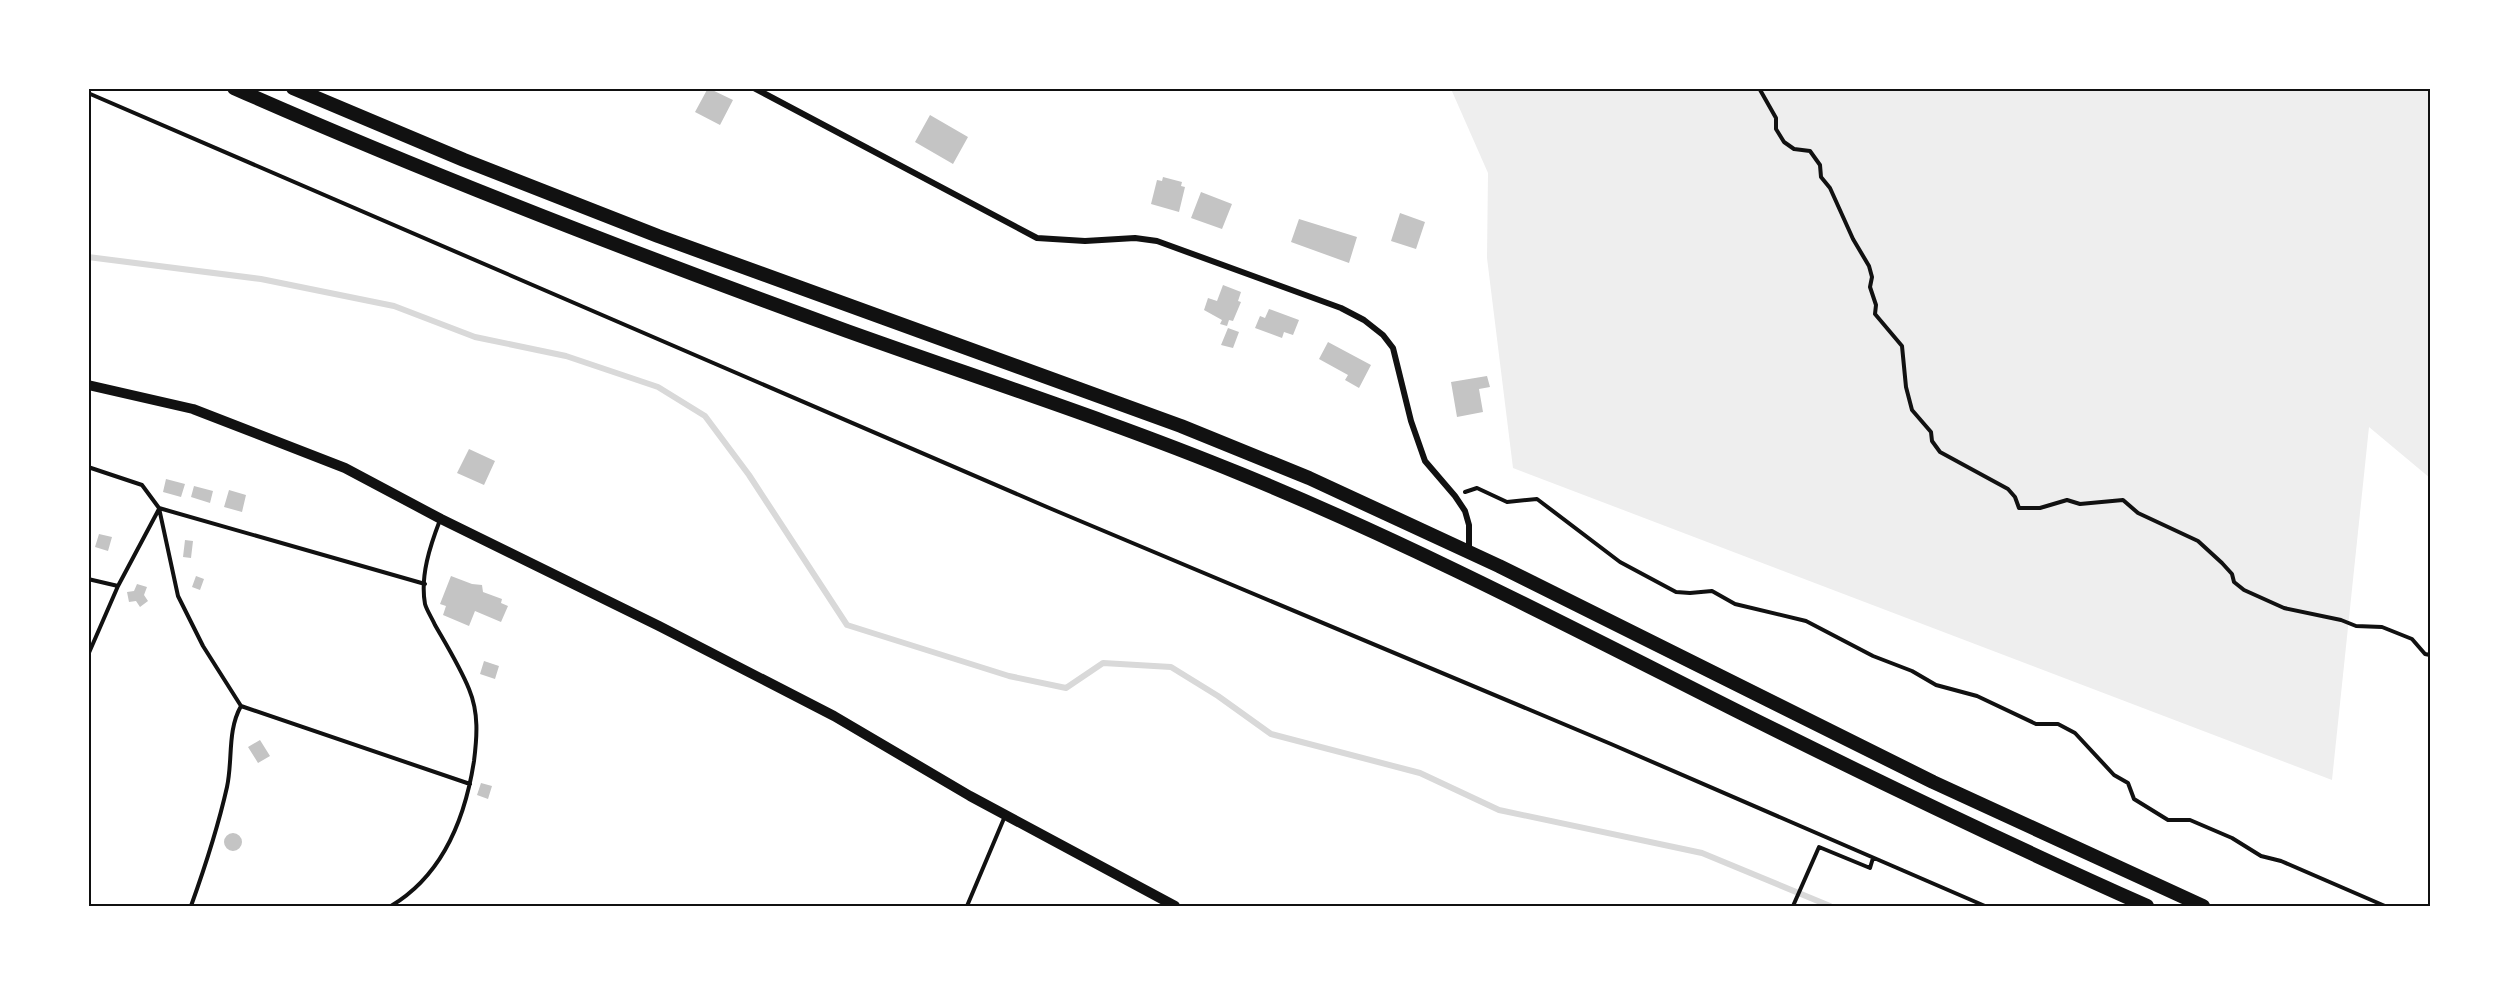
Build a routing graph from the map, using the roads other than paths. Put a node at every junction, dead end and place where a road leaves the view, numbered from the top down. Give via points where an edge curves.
1 (234, 88) edge
2 (292, 88) edge
3 (754, 88) edge
4 (88, 385) edge
5 (88, 467) edge
6 (159, 508) junction
7 (441, 519) junction
8 (1469, 551) junction
9 (88, 579) edge
10 (425, 584) junction
11 (118, 586) junction
12 (88, 655) edge
13 (241, 706) junction
14 (470, 784) junction
15 (1006, 815) junction
16 (191, 906) edge
17 (391, 906) edge
18 (967, 906) edge
19 (1175, 906) edge
20 (2147, 906) edge
21 (2203, 906) edge

1 - 20 highway via 620,246 1174,448 1303,500 1480,582 1917,800
2 - 8 highway via 647,232 1181,426 1309,478
3 - 8 street via 1037,238 1157,241 1341,308 1364,320 1393,348 1425,461 1465,511
4 - 7 main road via 193,409 345,468
5 - 6 lane via 142,485
6 - 10 lane
6 - 11 lane
6 - 13 lane via 178,596 203,646
7 - 10 lane via 425,569
7 - 15 main road via 834,716
8 - 21 highway via 1933,782
9 - 11 lane
10 - 14 lane via 425,605 470,690 476,716
11 - 12 lane
13 - 14 lane
13 - 16 lane via 233,720 227,785
14 - 17 lane via 461,820 442,856 422,883
15 - 18 lane
15 - 19 main road

